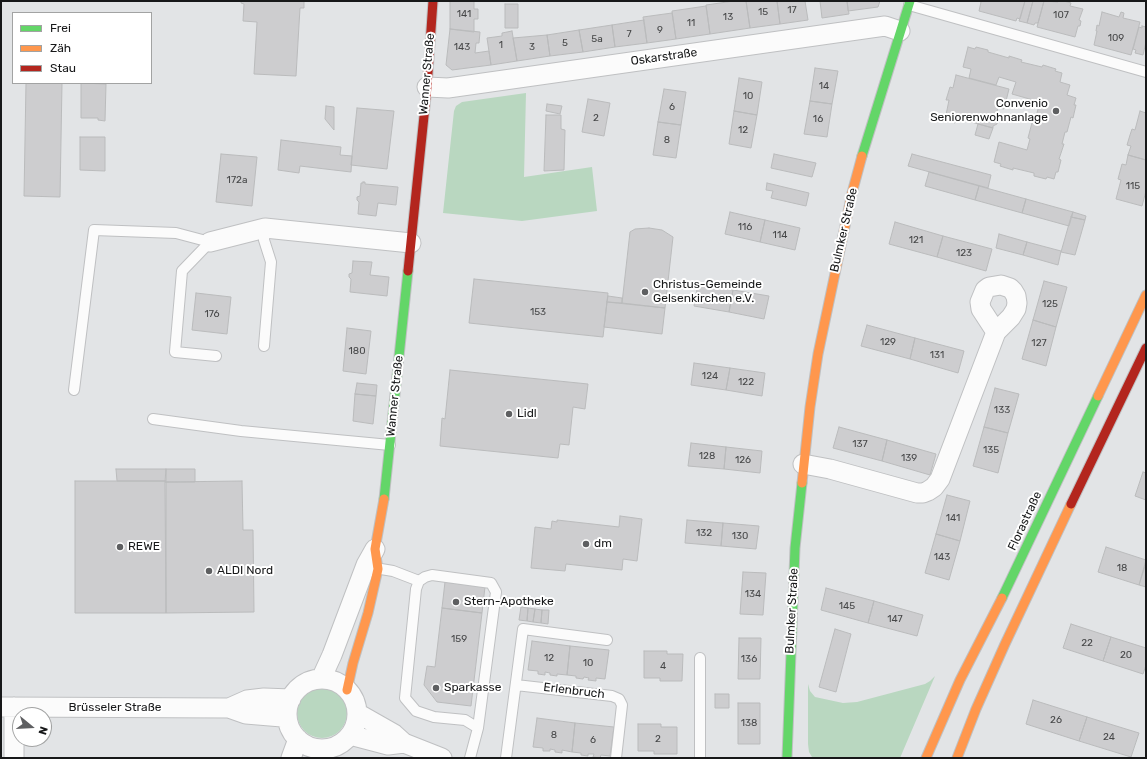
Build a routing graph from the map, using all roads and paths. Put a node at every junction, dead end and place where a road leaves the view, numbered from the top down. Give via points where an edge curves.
1 (433, 1) edge
2 (910, 3) edge
3 (900, 31) junction
4 (1146, 72) edge
5 (427, 87) junction
6 (265, 228) junction
7 (210, 242) junction
8 (411, 243) junction
9 (1146, 295) edge
10 (996, 332) dead end
11 (264, 346) dead end
12 (1146, 348) edge
13 (216, 356) dead end
14 (74, 390) dead end
15 (154, 419) dead end
16 (390, 445) junction
17 (803, 464) junction
18 (373, 561) junction
19 (419, 581) junction
20 (607, 640) dead end
21 (700, 658) dead end
22 (321, 679) junction
23 (516, 684) junction
24 (348, 690) junction
25 (8, 707) edge
26 (289, 707) junction
27 (357, 713) junction
28 (478, 728) junction
29 (938, 728) junction
30 (926, 734) dead end
31 (350, 735) junction
32 (298, 738) junction
33 (409, 749) edge
34 (321, 753) edge
35 (14, 758) edge
36 (291, 758) edge
37 (442, 758) edge
38 (470, 758) edge
39 (506, 758) edge
40 (616, 758) edge
41 (700, 758) edge
42 (787, 758) edge
43 (926, 758) edge
44 (957, 758) edge

1 - 5 street, Wanner Straße
2 - 3 street, Bulmker Straße
2 - 4 lane
3 - 5 street, Oskarstraße via 886,26 448,88
3 - 17 street, Bulmker Straße via 868,135 840,246 818,354
5 - 8 street, Wanner Straße
6 - 7 street
6 - 8 street
6 - 11 lane via 264,240 271,262
7 - 13 lane via 182,271 175,352
7 - 14 lane via 176,234 94,230
8 - 16 street, Wanner Straße
9 - 29 street, Florastraße
10 - 17 street via 940,479 928,491 917,493
12 - 44 street via 1005,644
15 - 16 lane via 241,432
16 - 18 street, Wanner Straße via 383,507
17 - 42 street, Bulmker Straße via 795,548
18 - 19 lane
18 - 22 street, Wanner Straße
18 - 24 street, Wanner Straße via 368,613
19 - 28 lane via 416,589 405,698 416,711 434,717 465,720
19 - 28 lane via 432,575 491,583 496,592
20 - 23 lane via 523,629
21 - 41 lane
22 - 24 street via 331,680
22 - 26 street via 303,684 296,691
23 - 39 lane
23 - 40 lane, Erlenbruch via 619,699 622,705
24 - 27 street
25 - 26 street, Brüsseler Straße via 229,708 247,700 258,699
25 - 35 street
26 - 32 street via 289,724
27 - 31 street
27 - 33 street via 394,734
28 - 38 lane
29 - 30 street
29 - 43 street, Florastraße
31 - 33 street
31 - 34 street
32 - 34 street
32 - 36 street
33 - 37 street

